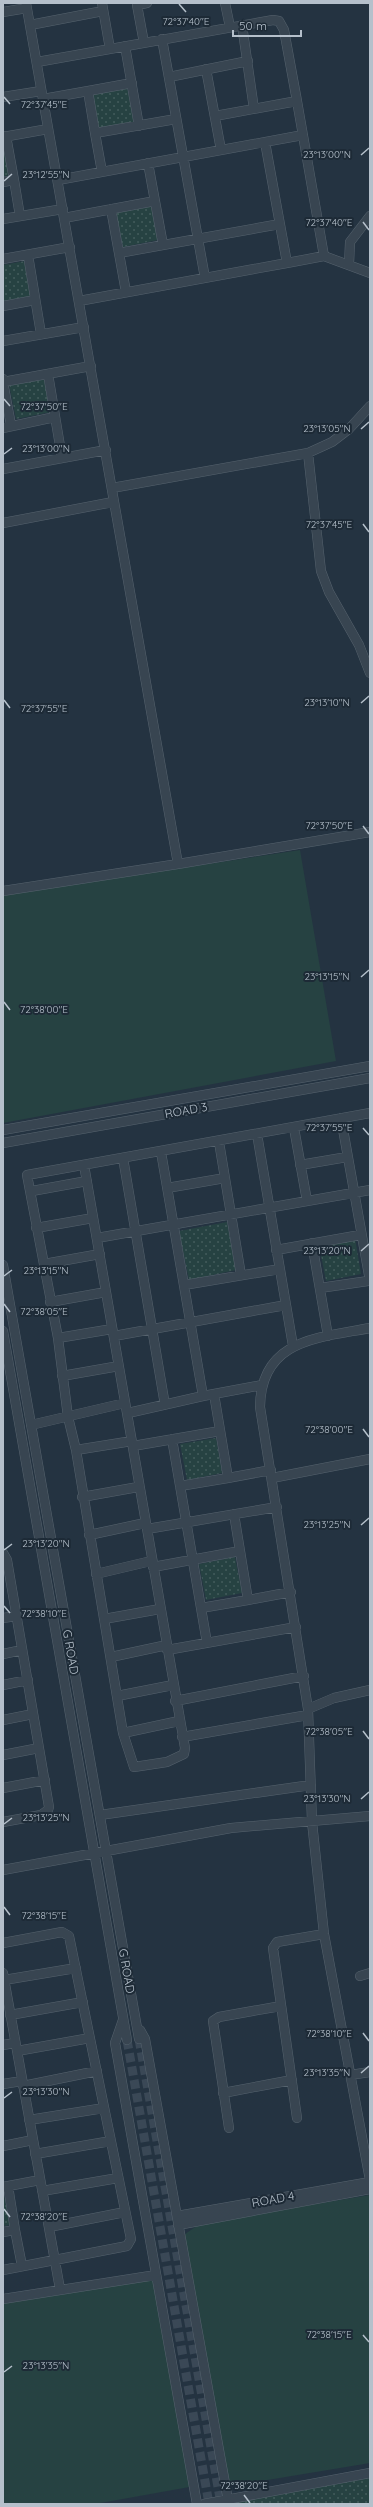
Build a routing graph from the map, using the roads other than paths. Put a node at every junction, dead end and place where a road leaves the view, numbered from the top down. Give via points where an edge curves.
1 (147, 3) edge
2 (226, 3) edge
3 (137, 4) edge
4 (26, 6) edge
5 (102, 7) edge
6 (3, 12) edge
7 (30, 25) junction
8 (242, 25) junction
9 (230, 27) junction
10 (162, 40) junction
11 (144, 43) junction
12 (125, 46) junction
13 (110, 49) junction
14 (248, 60) junction
15 (37, 62) junction
16 (206, 69) junction
17 (169, 77) junction
18 (132, 83) junction
19 (88, 91) junction
20 (42, 95) junction
21 (3, 97) edge
22 (297, 101) junction
23 (254, 109) junction
24 (215, 116) junction
25 (176, 119) junction
26 (139, 126) junction
27 (48, 128) junction
28 (95, 134) junction
29 (303, 134) junction
30 (4, 136) edge
31 (265, 142) junction
32 (221, 150) junction
33 (183, 157) junction
34 (148, 163) junction
35 (102, 172) junction
36 (14, 180) junction
37 (58, 180) junction
38 (3, 182) edge
39 (155, 201) junction
40 (111, 209) junction
41 (64, 213) junction
42 (20, 216) junction
43 (370, 216) edge
44 (3, 219) edge
45 (280, 224) junction
46 (198, 239) junction
47 (163, 245) junction
48 (70, 247) junction
49 (119, 253) junction
50 (28, 255) junction
51 (324, 256) junction
52 (3, 259) edge
53 (287, 263) junction
54 (349, 265) junction
55 (370, 273) edge
56 (205, 278) junction
57 (126, 292) junction
58 (35, 300) junction
59 (79, 301) junction
60 (3, 306) edge
61 (84, 327) junction
62 (41, 334) junction
63 (3, 341) edge
64 (91, 366) junction
65 (48, 374) junction
66 (3, 381) edge
67 (370, 406) edge
68 (55, 417) junction
69 (7, 426) edge
70 (106, 450) junction
71 (308, 453) junction
72 (62, 458) junction
73 (3, 468) edge
74 (112, 488) junction
75 (113, 502) junction
76 (3, 523) edge
77 (368, 662) edge
78 (370, 674) edge
79 (370, 832) edge
80 (178, 864) junction
81 (3, 891) edge
82 (370, 1066) edge
83 (370, 1078) edge
84 (370, 1113) edge
85 (341, 1118) junction
86 (294, 1128) junction
87 (3, 1130) edge
88 (257, 1134) junction
89 (219, 1142) junction
90 (3, 1143) edge
91 (161, 1152) junction
92 (347, 1157) junction
93 (123, 1158) junction
94 (84, 1165) junction
95 (300, 1165) junction
96 (225, 1178) junction
97 (87, 1181) junction
98 (167, 1188) junction
99 (370, 1190) edge
100 (32, 1191) junction
101 (354, 1193) junction
102 (306, 1201) junction
103 (269, 1208) junction
104 (231, 1215) junction
105 (93, 1218) junction
106 (174, 1225) junction
107 (36, 1228) junction
108 (136, 1232) junction
109 (360, 1235) junction
110 (97, 1238) junction
111 (312, 1243) junction
112 (276, 1250) junction
113 (100, 1254) junction
114 (44, 1264) junction
115 (3, 1265) edge
116 (280, 1269) junction
117 (242, 1275) junction
118 (369, 1281) edge
119 (184, 1286) junction
120 (320, 1288) junction
121 (106, 1292) junction
122 (50, 1302) junction
123 (286, 1305) junction
124 (190, 1322) junction
125 (370, 1328) edge
126 (152, 1329) junction
127 (3, 1332) edge
128 (113, 1332) junction
129 (328, 1336) junction
130 (58, 1338) junction
131 (293, 1346) junction
132 (119, 1366) junction
133 (62, 1376) junction
134 (262, 1386) junction
135 (214, 1394) junction
136 (203, 1396) junction
137 (125, 1403) junction
138 (165, 1405) junction
139 (128, 1414) junction
140 (68, 1417) junction
141 (31, 1425) junction
142 (220, 1431) junction
143 (172, 1439) junction
144 (132, 1443) junction
145 (76, 1450) junction
146 (370, 1459) edge
147 (272, 1474) junction
148 (228, 1478) junction
149 (180, 1486) junction
150 (138, 1487) junction
151 (82, 1497) junction
152 (277, 1506) junction
153 (234, 1514) junction
154 (186, 1522) junction
155 (146, 1526) junction
156 (89, 1535) junction
157 (240, 1551) junction
158 (3, 1553) edge
159 (193, 1560) junction
160 (152, 1564) junction
161 (96, 1574) junction
162 (7, 1585) edge
163 (291, 1592) junction
164 (248, 1600) junction
165 (201, 1608) junction
166 (160, 1609) junction
167 (16, 1616) junction
168 (3, 1618) edge
169 (104, 1619) junction
170 (296, 1627) junction
171 (207, 1643) junction
172 (167, 1647) junction
173 (22, 1650) junction
174 (3, 1654) edge
175 (111, 1657) junction
176 (304, 1676) junction
177 (28, 1680) junction
178 (3, 1685) edge
179 (173, 1685) junction
180 (370, 1690) edge
181 (117, 1696) junction
182 (175, 1701) junction
183 (308, 1712) junction
184 (34, 1714) junction
185 (3, 1720) edge
186 (179, 1722) junction
187 (123, 1733) junction
188 (182, 1737) junction
189 (39, 1748) junction
190 (3, 1755) edge
191 (45, 1780) junction
192 (311, 1785) junction
193 (3, 1788) edge
194 (100, 1815) junction
195 (370, 1816) edge
196 (3, 1822) edge
197 (312, 1822) junction
198 (106, 1851) junction
199 (94, 1854) junction
200 (3, 1870) edge
201 (324, 1934) junction
202 (3, 1943) edge
203 (76, 1968) junction
204 (370, 1973) edge
205 (360, 1976) dead end
206 (4, 1977) edge
207 (83, 2002) junction
208 (281, 2006) junction
209 (10, 2015) junction
210 (123, 2019) junction
211 (135, 2019) junction
212 (90, 2038) junction
213 (139, 2039) tunnel mouth
214 (127, 2040) tunnel mouth
215 (3, 2045) edge
216 (16, 2047) junction
217 (97, 2071) junction
218 (370, 2072) edge
219 (350, 2075) junction
220 (292, 2080) junction
221 (23, 2083) junction
222 (3, 2084) edge
223 (223, 2092) junction
224 (104, 2108) junction
225 (297, 2118) dead end
226 (29, 2120) junction
227 (229, 2128) dead end
228 (33, 2140) junction
229 (111, 2141) junction
230 (3, 2146) edge
231 (36, 2154) junction
232 (118, 2178) junction
233 (40, 2180) junction
234 (370, 2181) edge
235 (5, 2186) edge
236 (370, 2189) edge
237 (42, 2191) junction
238 (125, 2212) junction
239 (178, 2221) junction
240 (48, 2226) junction
241 (15, 2230) junction
242 (3, 2232) edge
243 (55, 2260) junction
244 (22, 2266) junction
245 (3, 2270) edge
246 (156, 2275) junction
247 (60, 2289) junction
248 (3, 2299) edge
249 (370, 2473) edge
250 (228, 2500) junction
251 (197, 2504) edge
252 (204, 2504) edge

1 - 3 street
2 - 9 street
3 - 11 street
4 - 6 street
4 - 7 street
5 - 7 street
5 - 13 street
7 - 15 street
8 - 9 street
8 - 14 street
8 - 22 street via 273,20 283,25
9 - 10 street
10 - 11 street
10 - 17 street
11 - 12 street
12 - 13 street
12 - 18 street
13 - 15 street
14 - 16 street
14 - 23 street
15 - 20 street
16 - 17 street
16 - 24 street
17 - 25 street
18 - 19 street
18 - 26 street
19 - 20 street
19 - 28 street
20 - 21 street
20 - 27 street
22 - 23 street
22 - 29 street
23 - 24 street
24 - 32 street
25 - 26 street
25 - 33 street
26 - 28 street
27 - 30 street
27 - 37 street
28 - 35 street
29 - 31 street
29 - 51 street
30 - 36 street
31 - 32 street
31 - 45 street
32 - 33 street
33 - 34 street
33 - 46 street
34 - 35 street
34 - 39 street
35 - 37 street
36 - 38 street
36 - 42 street
37 - 41 street
39 - 40 street
39 - 47 street
40 - 41 street
40 - 49 street
41 - 42 street
41 - 48 street
42 - 44 street
43 - 54 street via 350,242
45 - 46 street
45 - 53 street
46 - 47 street
46 - 56 street
47 - 49 street
48 - 50 street
48 - 59 street
49 - 57 street
50 - 52 street
50 - 58 street
51 - 53 street
51 - 54 street
53 - 56 street
54 - 55 street
56 - 57 street
57 - 59 street
58 - 60 street
58 - 62 street
59 - 61 street
61 - 62 street
61 - 64 street
62 - 63 street
64 - 65 street
64 - 70 street
65 - 66 street
65 - 68 street
66 - 69 street
67 - 71 street via 338,438
68 - 69 street
68 - 72 street
70 - 72 street
70 - 74 street
71 - 74 street
71 - 77 street via 321,571 329,592
72 - 73 street
74 - 75 street
75 - 76 street
75 - 80 street
77 - 78 street
79 - 80 street
80 - 81 street
82 - 87 street, ROAD 3
83 - 90 street, ROAD 3
84 - 85 street
85 - 86 street
85 - 92 street
86 - 88 street
86 - 95 street
88 - 89 street
88 - 103 street
89 - 91 street
89 - 96 street
91 - 93 street
91 - 98 street
92 - 95 street
92 - 101 street
93 - 94 street
93 - 108 street
94 - 97 street
94 - 100 street via 27,1175
95 - 102 street
96 - 98 street
96 - 104 street
97 - 100 street
97 - 105 street
98 - 106 street
99 - 101 street
100 - 107 street
101 - 102 street
101 - 109 street
102 - 103 street
103 - 104 street
103 - 112 street
104 - 106 street
104 - 117 street
105 - 107 street
105 - 110 street
106 - 108 street
106 - 119 street
107 - 114 street
108 - 110 street
108 - 126 street
109 - 111 street
109 - 118 street
110 - 113 street
111 - 112 street
111 - 120 street
112 - 116 street
113 - 114 street
113 - 121 street
114 - 122 street
115 - 141 street, G ROAD
116 - 117 street
116 - 123 street
117 - 119 street
118 - 120 street
119 - 124 street
120 - 129 street
121 - 122 street
121 - 128 street
122 - 130 street
123 - 124 street
123 - 131 street
124 - 126 street
124 - 136 street
125 - 129 street
126 - 128 street
126 - 138 street
127 - 199 street, G ROAD
128 - 130 street
128 - 132 street
129 - 131 street via 306,1340
130 - 133 street
131 - 134 street via 268,1371
132 - 133 street
132 - 137 street
133 - 140 street
134 - 135 street
134 - 147 street via 260,1407
135 - 136 street
135 - 142 street
136 - 138 street
137 - 139 street
137 - 140 street
138 - 139 street
139 - 144 street
140 - 141 street
140 - 145 street
141 - 194 street, G ROAD
142 - 143 street
142 - 148 street
143 - 144 street
143 - 149 street
144 - 145 street
144 - 150 street
145 - 151 street
146 - 147 street
147 - 148 street
147 - 152 street
148 - 149 street
149 - 154 street
150 - 151 street
150 - 155 street
151 - 156 street
152 - 153 street
152 - 163 street
153 - 154 street
153 - 157 street
154 - 155 street
154 - 159 street
155 - 156 street
155 - 160 street
156 - 161 street
157 - 159 street
157 - 164 street
158 - 162 street via 7,1560
159 - 160 street
159 - 165 street
160 - 161 street
160 - 166 street
161 - 169 street
162 - 167 street
163 - 164 street
163 - 170 street
164 - 165 street
165 - 171 street
166 - 169 street
166 - 172 street
167 - 168 street
167 - 173 street
169 - 175 street
170 - 171 street
170 - 176 street
171 - 172 street
172 - 175 street
172 - 179 street
173 - 174 street
173 - 177 street
175 - 181 street
176 - 182 street
176 - 183 street
177 - 178 street
177 - 184 street
179 - 181 street
179 - 182 street
180 - 183 street via 334,1698
181 - 187 street
182 - 186 street
183 - 188 street
183 - 192 street
184 - 185 street
184 - 189 street
186 - 187 street
186 - 188 street
187 - 188 street via 134,1767 181,1757 185,1748
189 - 190 street
189 - 191 street
191 - 193 street
191 - 196 street via 48,1810 41,1815
192 - 194 street
192 - 197 street
194 - 198 street, G ROAD
195 - 197 street
197 - 198 street via 231,1828
197 - 201 street
198 - 199 street
198 - 211 street, G ROAD
199 - 200 street
199 - 210 street, G ROAD
201 - 208 street via 275,1945 273,1951
201 - 219 street
202 - 203 street via 62,1932 69,1936
203 - 206 street
203 - 207 street
204 - 205 street
206 - 209 street
207 - 209 street
207 - 212 street
208 - 220 street
208 - 223 street via 219,2017 212,2021
209 - 216 street
210 - 214 street, G ROAD
210 - 246 street via 115,2043
211 - 213 street, G ROAD
211 - 239 street via 145,2039
212 - 216 street
212 - 217 street
215 - 216 street
216 - 221 street
217 - 221 street
217 - 224 street
218 - 219 street
219 - 234 street
220 - 223 street
220 - 225 street
221 - 222 street
221 - 226 street
223 - 227 street
224 - 226 street
224 - 229 street
226 - 228 street
228 - 230 street
228 - 231 street
229 - 231 street
229 - 232 street
231 - 233 street
232 - 237 street
232 - 238 street
233 - 235 street
233 - 237 street
234 - 239 street, ROAD 4
235 - 241 street
236 - 239 street, ROAD 4
237 - 240 street
238 - 240 street
238 - 243 street via 131,2239 127,2246
239 - 250 street
240 - 243 street
241 - 242 street
241 - 244 street
243 - 244 street
243 - 247 street
244 - 245 street
246 - 247 street
246 - 251 street
247 - 248 street
249 - 250 street
250 - 252 street

